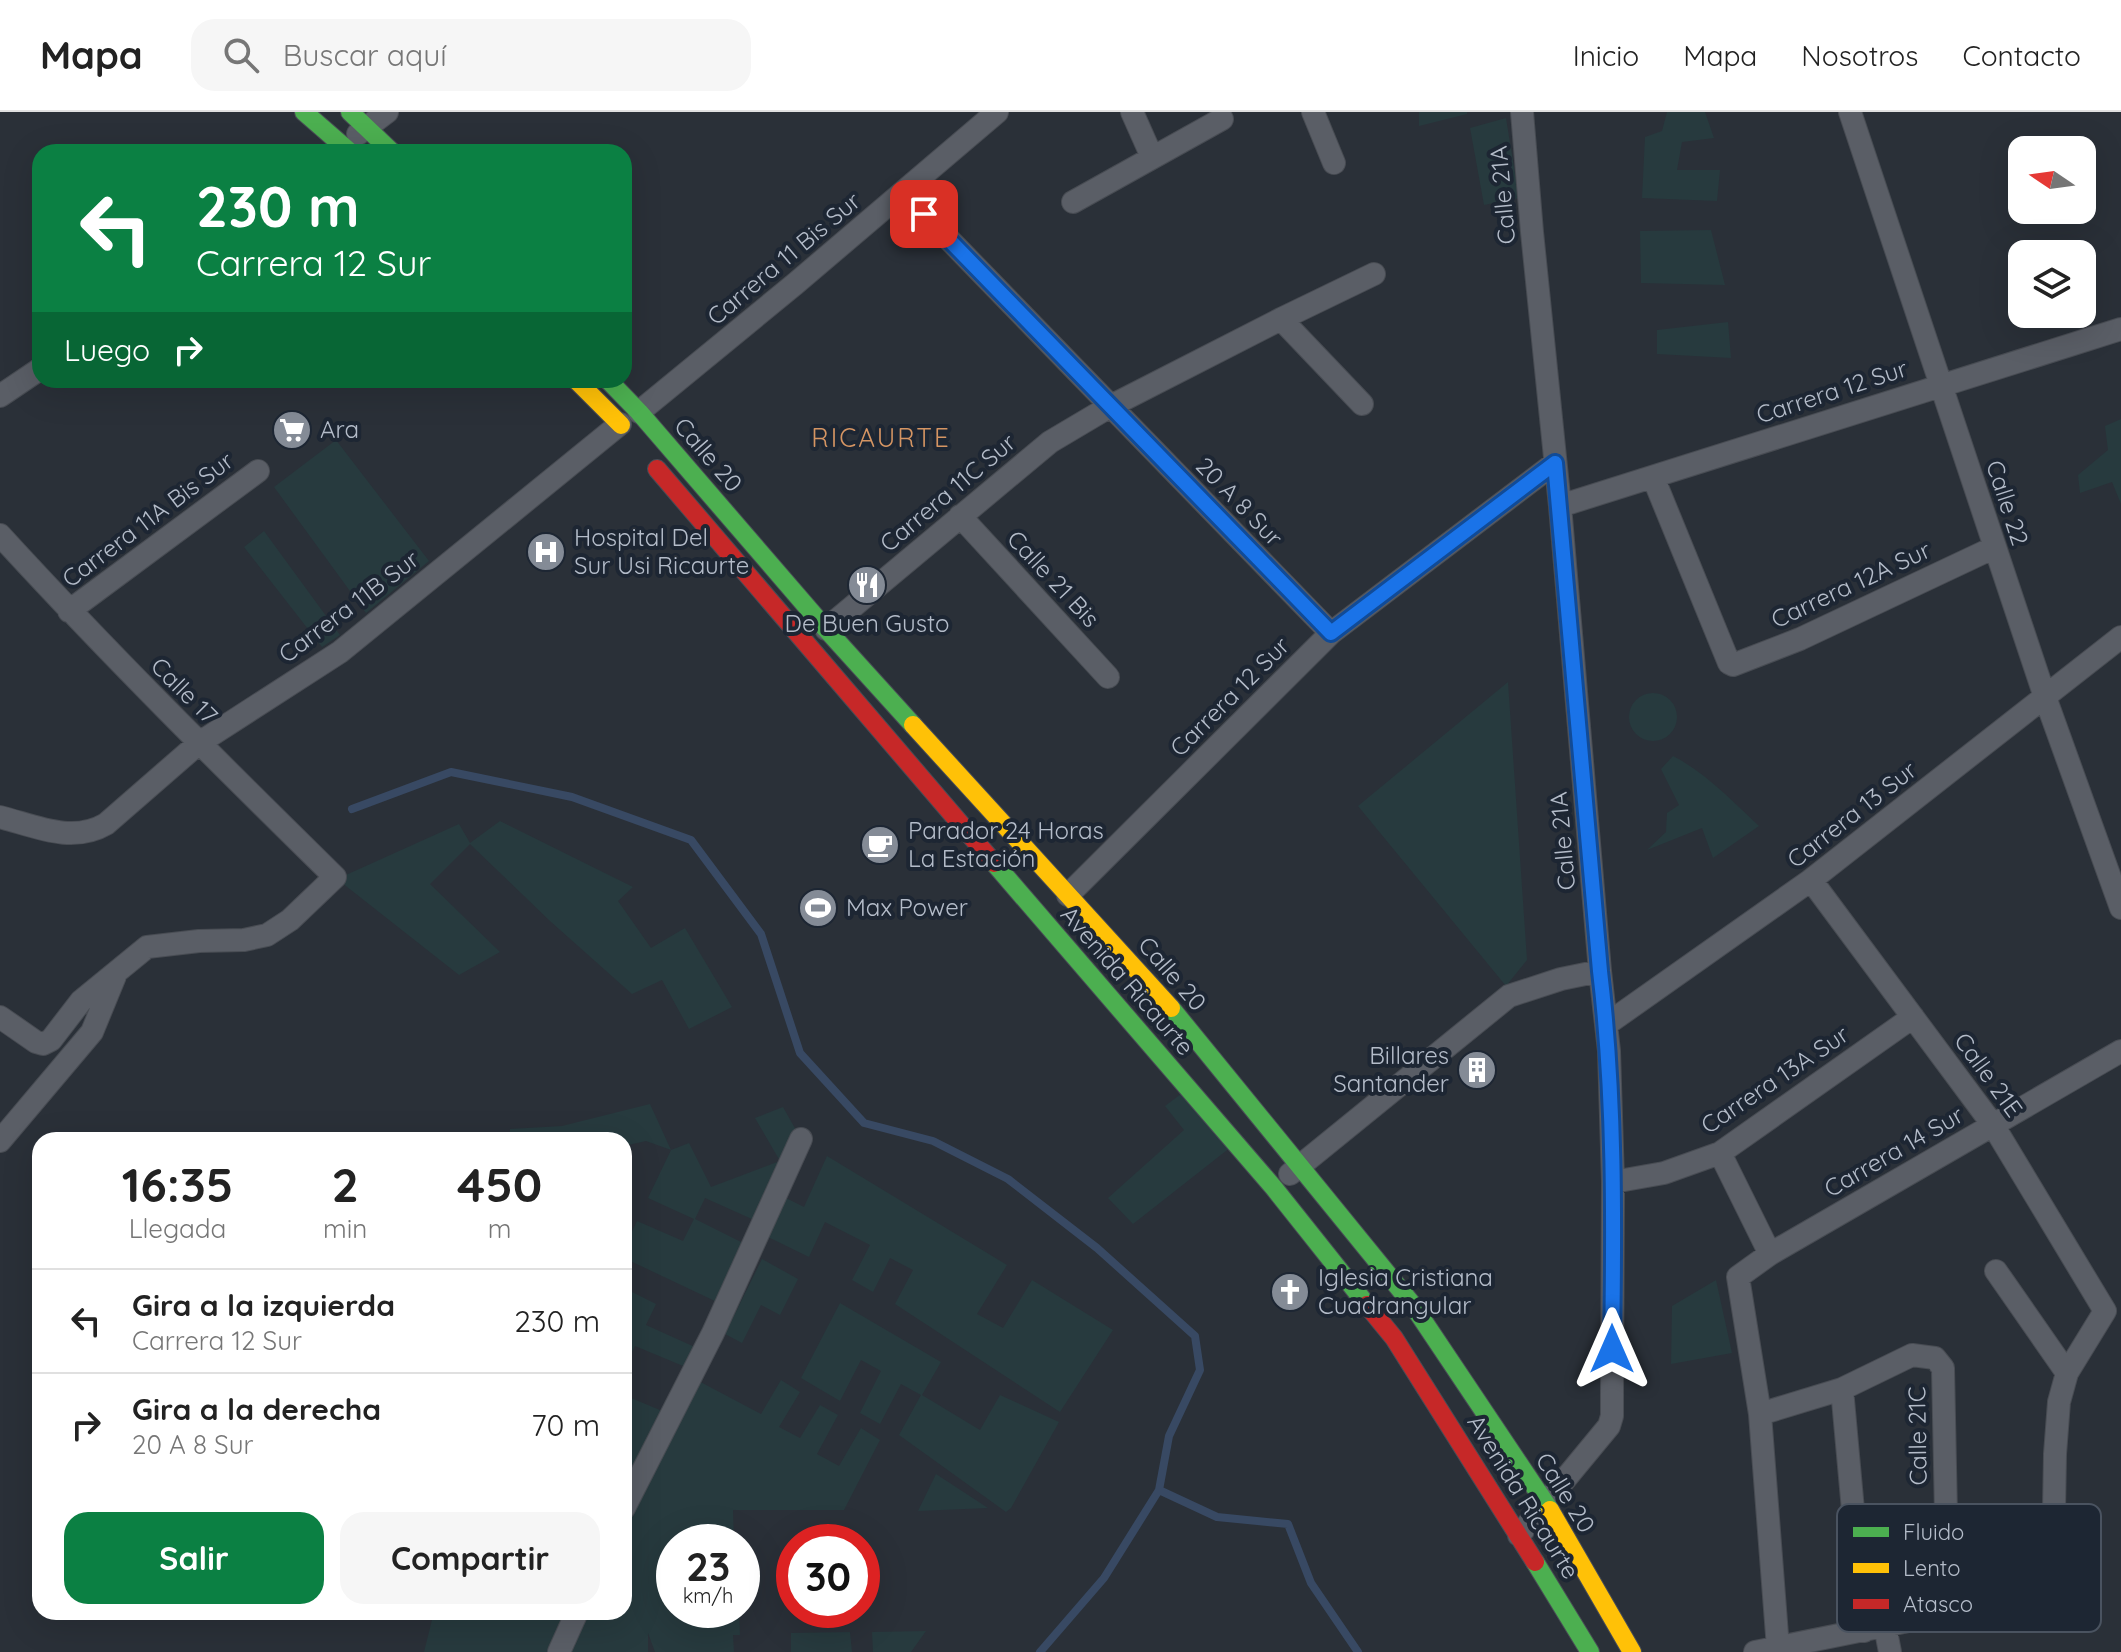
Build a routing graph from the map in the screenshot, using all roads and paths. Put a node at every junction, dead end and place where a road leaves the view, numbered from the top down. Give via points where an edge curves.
1 (304, 112) edge
2 (387, 112) edge
3 (997, 112) edge
4 (1132, 112) edge
5 (1313, 112) edge
6 (1522, 112) edge
7 (1850, 112) edge
8 (1222, 119) dead end
9 (359, 120) edge
10 (337, 144) edge
11 (346, 144) edge
12 (384, 144) edge
13 (1152, 157) junction
14 (1334, 163) dead end
15 (903, 192) junction
16 (1073, 202) dead end
17 (1374, 274) dead end
18 (1281, 319) junction
19 (2121, 329) edge
20 (32, 374) edge
21 (1941, 385) junction
22 (586, 388) edge
23 (612, 388) edge
24 (0, 396) edge
25 (1362, 404) dead end
26 (1109, 407) junction
27 (629, 424) junction
28 (648, 457) dead end
29 (1555, 463) junction
30 (258, 471) dead end
31 (1653, 477) junction
32 (1560, 506) junction
33 (960, 516) junction
34 (0, 535) edge
35 (1995, 547) junction
36 (69, 611) junction
37 (826, 629) junction
38 (1331, 633) junction
39 (2121, 637) edge
40 (1108, 677) dead end
41 (2045, 697) junction
42 (199, 743) junction
43 (0, 817) edge
44 (1811, 880) junction
45 (1068, 895) junction
46 (2121, 908) edge
47 (118, 971) junction
48 (1600, 971) junction
49 (0, 1017) edge
50 (1913, 1017) junction
51 (1607, 1024) junction
52 (2121, 1051) edge
53 (1993, 1125) junction
54 (801, 1139) dead end
55 (0, 1141) edge
56 (1720, 1153) junction
57 (1299, 1167) junction
58 (1613, 1182) junction
59 (1274, 1188) junction
60 (1770, 1254) junction
61 (1996, 1271) dead end
62 (2067, 1373) junction
63 (1842, 1389) junction
64 (1760, 1414) junction
65 (632, 1492) edge
66 (1546, 1504) junction
67 (1857, 1504) edge
68 (1946, 1504) edge
69 (2054, 1504) edge
70 (1519, 1535) junction
71 (1554, 1591) junction
72 (573, 1620) edge
73 (1855, 1632) edge
74 (1877, 1632) edge
75 (1778, 1648) junction
76 (559, 1652) edge
77 (1569, 1652) edge
78 (1590, 1652) edge
79 (1632, 1652) edge
80 (1755, 1652) edge
81 (1890, 1652) edge

1 - 10 main road
2 - 9 street
3 - 15 street, Carrera 11 Bis Sur
4 - 13 street
5 - 14 street
6 - 29 street, Calle 21A
7 - 21 street, Calle 22
8 - 13 street
9 - 11 street
9 - 12 main road
13 - 16 street
15 - 26 street, 20 A 8 Sur
15 - 27 street, Carrera 11 Bis Sur
17 - 18 street
18 - 25 street
18 - 26 street
19 - 21 street, Carrera 12 Sur
20 - 24 street
21 - 31 street, Carrera 12 Sur
21 - 35 street, Calle 22
22 - 27 main road
23 - 27 main road, Calle 20
26 - 33 street, Carrera 11C Sur via 1050,442
26 - 38 street, 20 A 8 Sur
27 - 37 main road, Calle 20
27 - 42 street, Carrera 11B Sur via 340,652
28 - 59 main road, Avenida Ricaurte
29 - 32 street, Calle 21A
29 - 38 street, Carrera 12 Sur
30 - 36 street, Carrera 11A Bis Sur
31 - 32 street, Carrera 12 Sur
31 - 35 street, Carrera 12A Sur via 1733,665
32 - 48 street, Calle 21A
33 - 37 street, Carrera 11C Sur
33 - 40 street, Calle 21 Bis
34 - 36 street, Calle 17
35 - 41 street, Calle 22
36 - 42 street, Calle 17
37 - 45 main road, Calle 20
38 - 45 street, Carrera 12 Sur
39 - 41 street, Carrera 13 Sur
41 - 44 street, Carrera 13 Sur
41 - 46 street, Calle 22
42 - 43 street, Carrera 11B Sur via 94,831 59,833
42 - 47 street, Calle 17 via 335,877 267,935 147,947
44 - 50 street, Calle 21E
44 - 51 street, Carrera 13 Sur
45 - 57 main road, Calle 20 via 1156,989
47 - 49 street via 81,1001 43,1044
47 - 55 street via 92,1032
48 - 51 street, Calle 21A
48 - 57 street via 1509,996
50 - 53 street, Calle 21E
50 - 56 street, Carrera 13A Sur
51 - 58 street, Calle 21A
52 - 53 street, Carrera 14 Sur
53 - 60 street, Carrera 14 Sur
53 - 62 street, Calle 21E via 2105,1311
54 - 65 street via 713,1333
56 - 58 street, Carrera 13A Sur via 1664,1173
56 - 60 street
57 - 59 street
57 - 66 main road, Calle 20 via 1412,1304
58 - 66 street, Calle 21A via 1612,1416
59 - 70 main road, Avenida Ricaurte via 1394,1338
60 - 64 street, Carrera 14 Sur via 1738,1277
61 - 62 street
62 - 69 street via 2059,1402
63 - 64 street
63 - 67 street
63 - 68 street, Calle 21C via 1912,1355 1935,1358 1943,1368
64 - 75 street
66 - 70 street, Calle 21A
66 - 79 main road, Calle 20
70 - 71 main road, Avenida Ricaurte
71 - 77 street via 1552,1603
71 - 78 main road, Avenida Ricaurte
72 - 76 street
73 - 75 street
74 - 81 street
75 - 80 street

